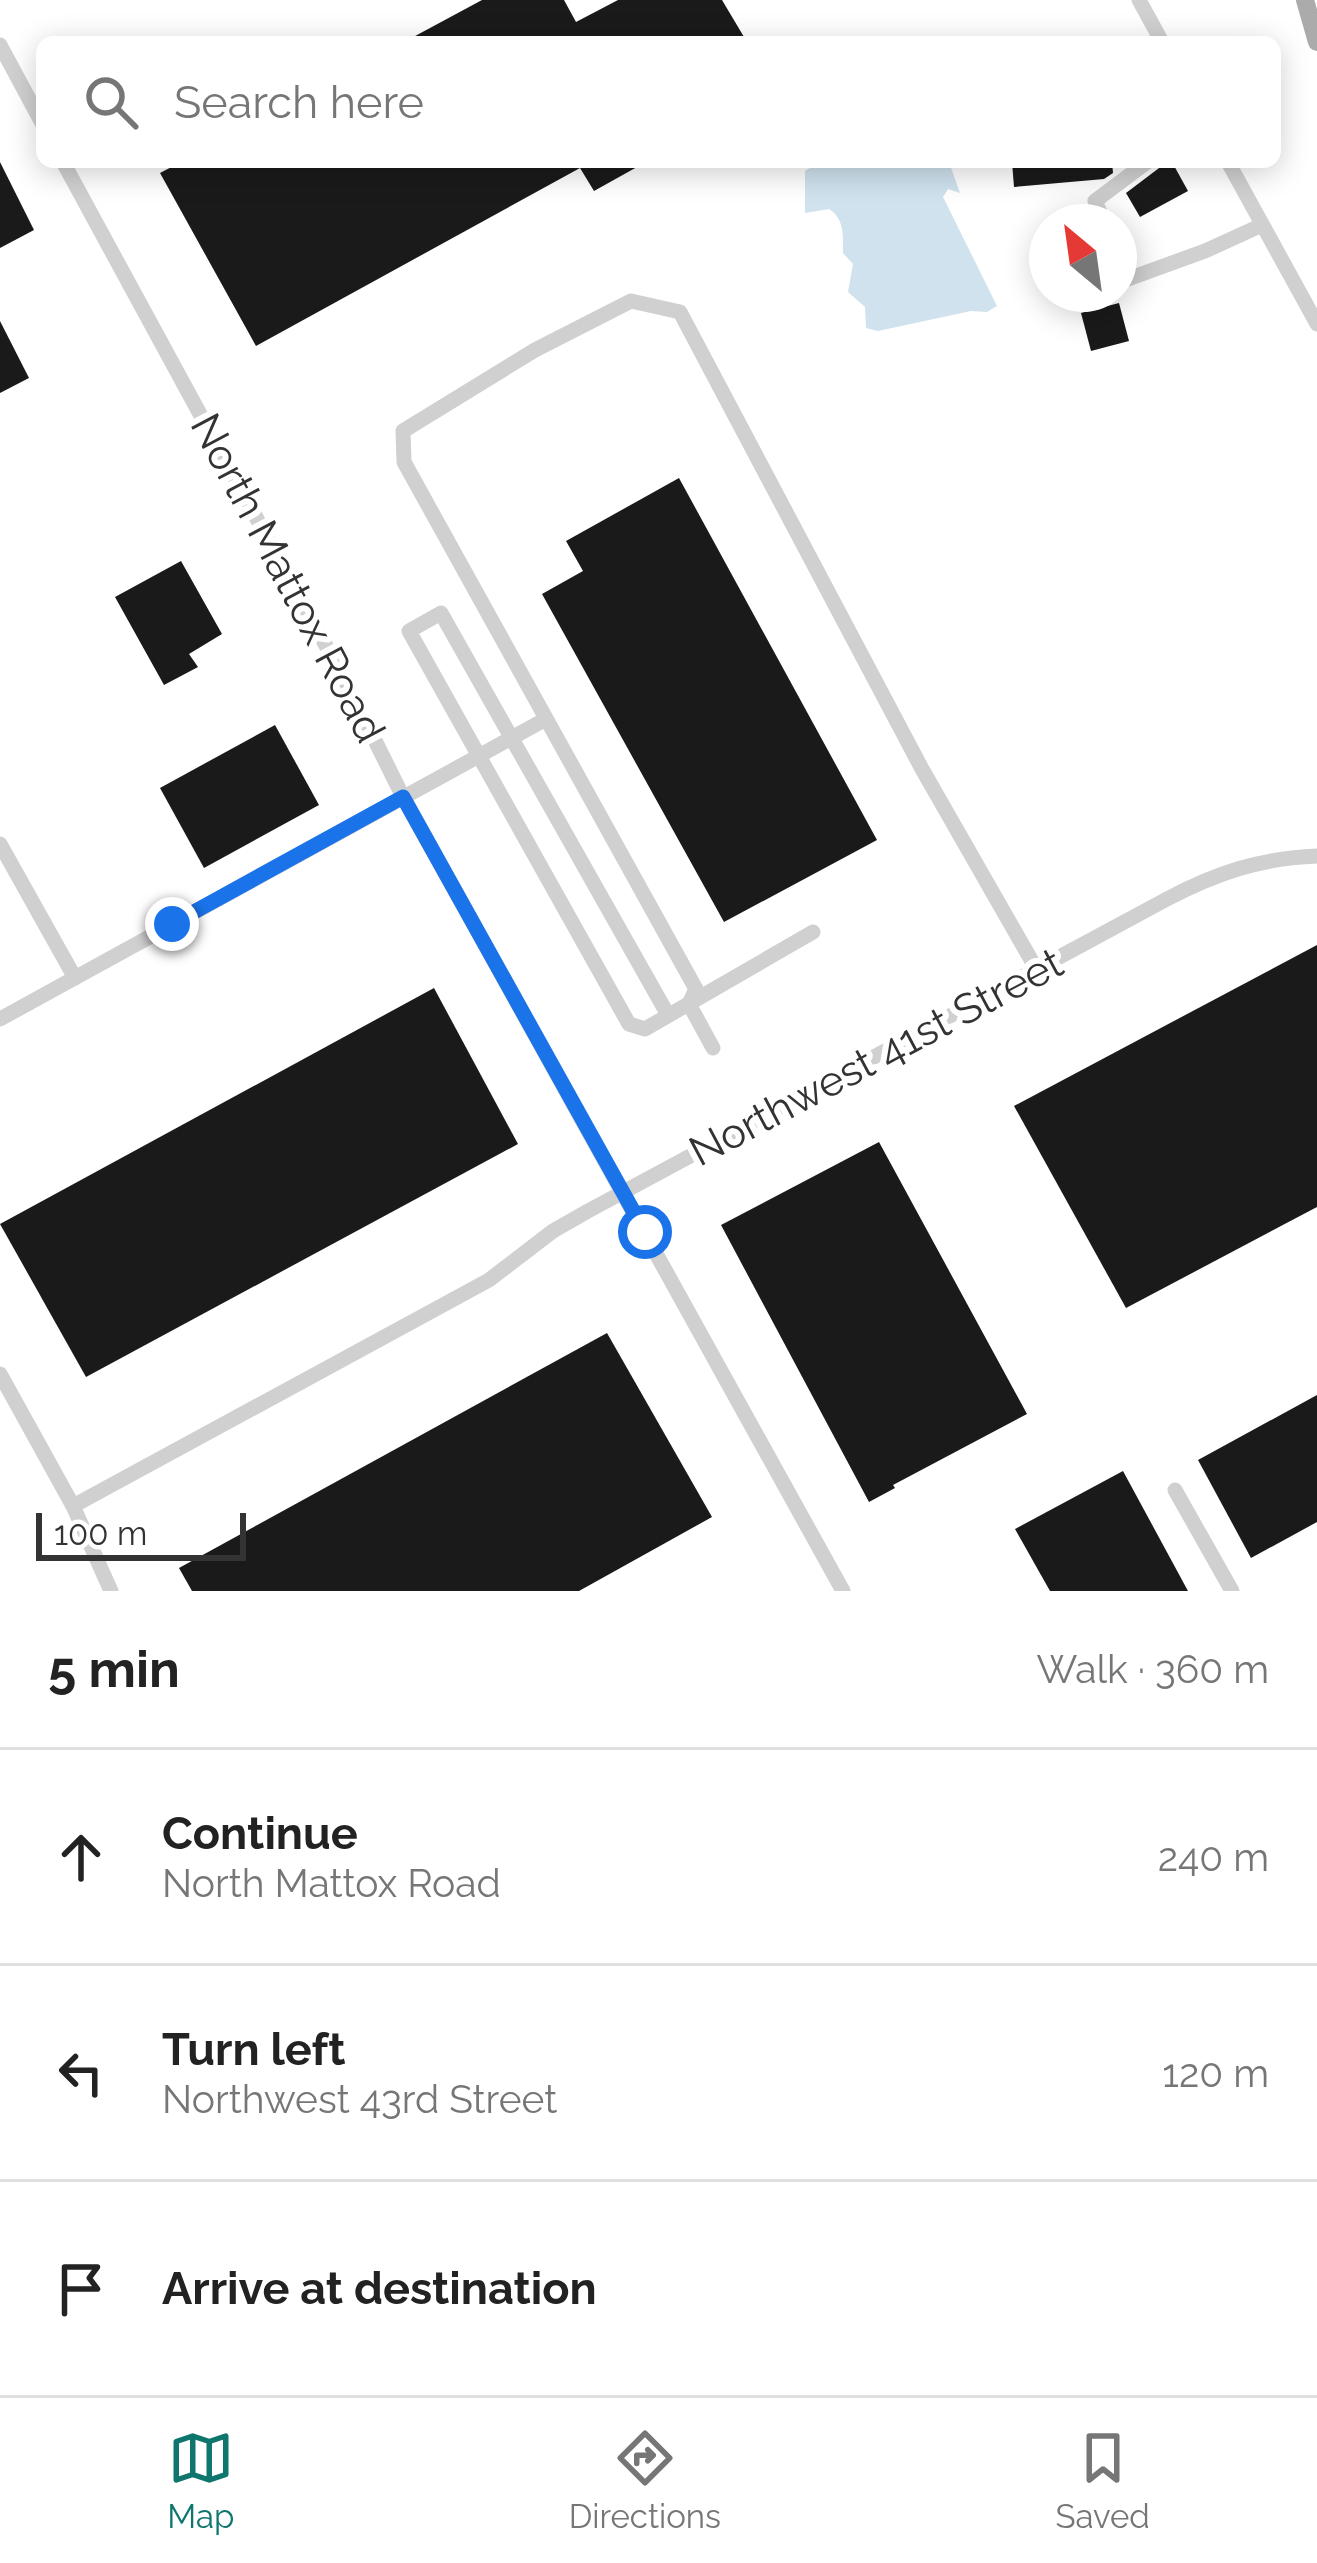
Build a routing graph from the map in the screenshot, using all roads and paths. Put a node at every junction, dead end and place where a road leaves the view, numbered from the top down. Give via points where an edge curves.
1 (1139, 0) edge
2 (1305, 0) edge
3 (1159, 36) edge
4 (1317, 42) edge
5 (0, 45) edge
6 (36, 112) edge
7 (66, 168) edge
8 (1140, 168) edge
9 (1231, 168) edge
10 (1097, 204) edge
11 (1262, 225) junction
12 (1137, 276) edge
13 (1317, 324) edge
14 (546, 719) junction
15 (512, 737) junction
16 (479, 755) junction
17 (403, 797) junction
18 (0, 844) edge
19 (1317, 856) edge
20 (813, 932) dead end
21 (1036, 970) junction
22 (75, 978) junction
23 (689, 1004) junction
24 (668, 1015) junction
25 (0, 1019) edge
26 (712, 1048) dead end
27 (623, 1194) junction
28 (0, 1374) edge
29 (1175, 1490) dead end
30 (74, 1506) junction
31 (111, 1591) edge
32 (843, 1591) edge
33 (1232, 1591) edge

1 - 3 street
2 - 4 main road
5 - 6 street
7 - 17 street, North Mattox Road
8 - 10 street
9 - 11 street
11 - 12 street
11 - 13 street
14 - 15 street
14 - 21 street via 404,462 403,431 632,301 680,312
14 - 23 street via 696,989
15 - 16 street
15 - 16 street via 442,613 410,631
15 - 24 street
16 - 17 street
16 - 24 street via 629,1024 645,1029
17 - 22 street
17 - 27 street, North Mattox Road
18 - 22 street
19 - 21 street, Northwest 41st Street via 1224,872
20 - 23 street
21 - 27 street, Northwest 41st Street
22 - 25 street
23 - 24 street
23 - 26 street
27 - 30 street, Northwest 41st Street via 489,1280
27 - 32 street, North Mattox Road
28 - 30 street
29 - 33 street
30 - 31 street

